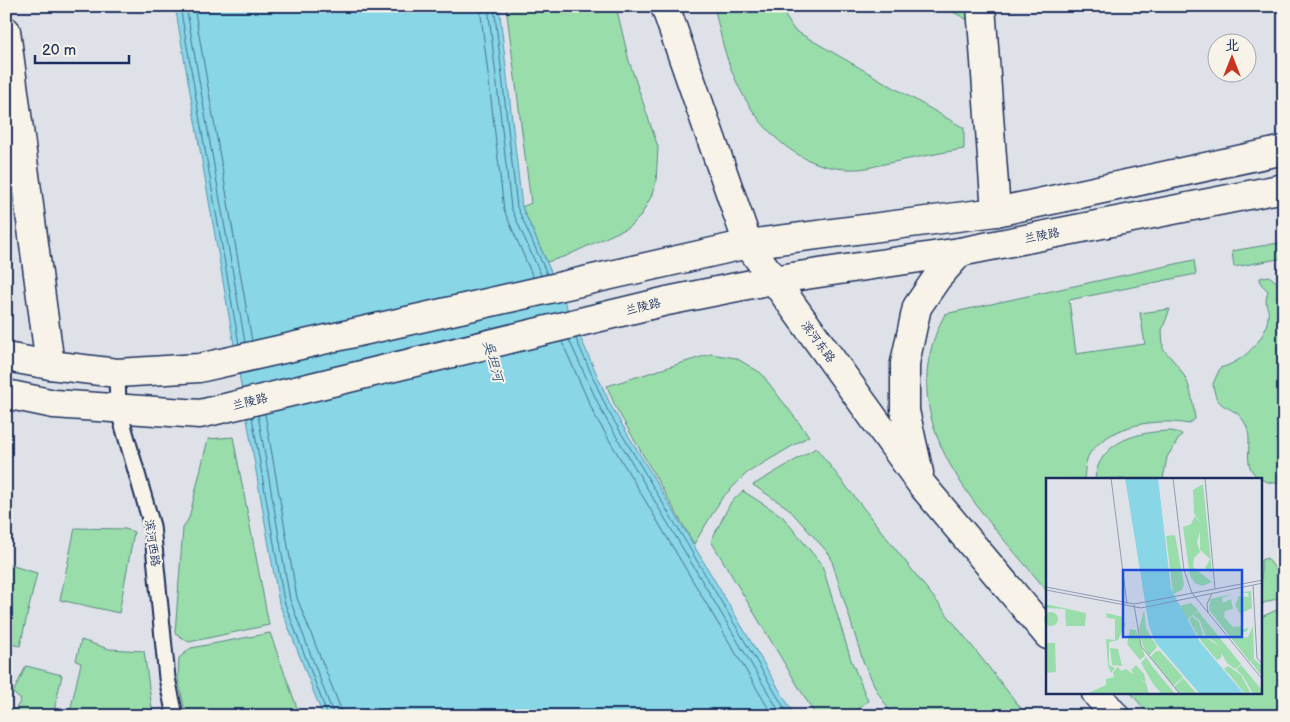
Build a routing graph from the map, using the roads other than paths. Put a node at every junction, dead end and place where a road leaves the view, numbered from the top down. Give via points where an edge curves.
1 (665, 6) edge
2 (981, 6) edge
3 (6, 31) edge
4 (1284, 150) edge
5 (1284, 188) edge
6 (996, 212) junction
7 (748, 244) junction
8 (960, 252) junction
9 (772, 280) junction
10 (6, 356) edge
11 (50, 365) junction
12 (118, 373) junction
13 (6, 394) edge
14 (118, 408) junction
15 (922, 484) junction
16 (1046, 633) edge
17 (1097, 694) edge
18 (175, 716) edge
19 (1115, 716) edge

1 - 7 main road, 滨河东路
2 - 6 main road
3 - 11 main road
4 - 6 main road
5 - 8 main road, 兰陵路
6 - 7 main road
7 - 9 main road, 滨河东路
7 - 12 main road via 199,368
8 - 9 main road, 兰陵路
8 - 15 main road via 936,278 917,307 905,363 905,411
9 - 14 main road, 兰陵路 via 667,301 200,414
9 - 15 main road, 滨河东路
10 - 11 main road
11 - 12 main road
12 - 14 lane, 滨河西路
13 - 14 main road, 兰陵路 via 54,404
14 - 18 lane, 滨河西路 via 152,526
15 - 16 main road, 滨河东路
17 - 19 main road

